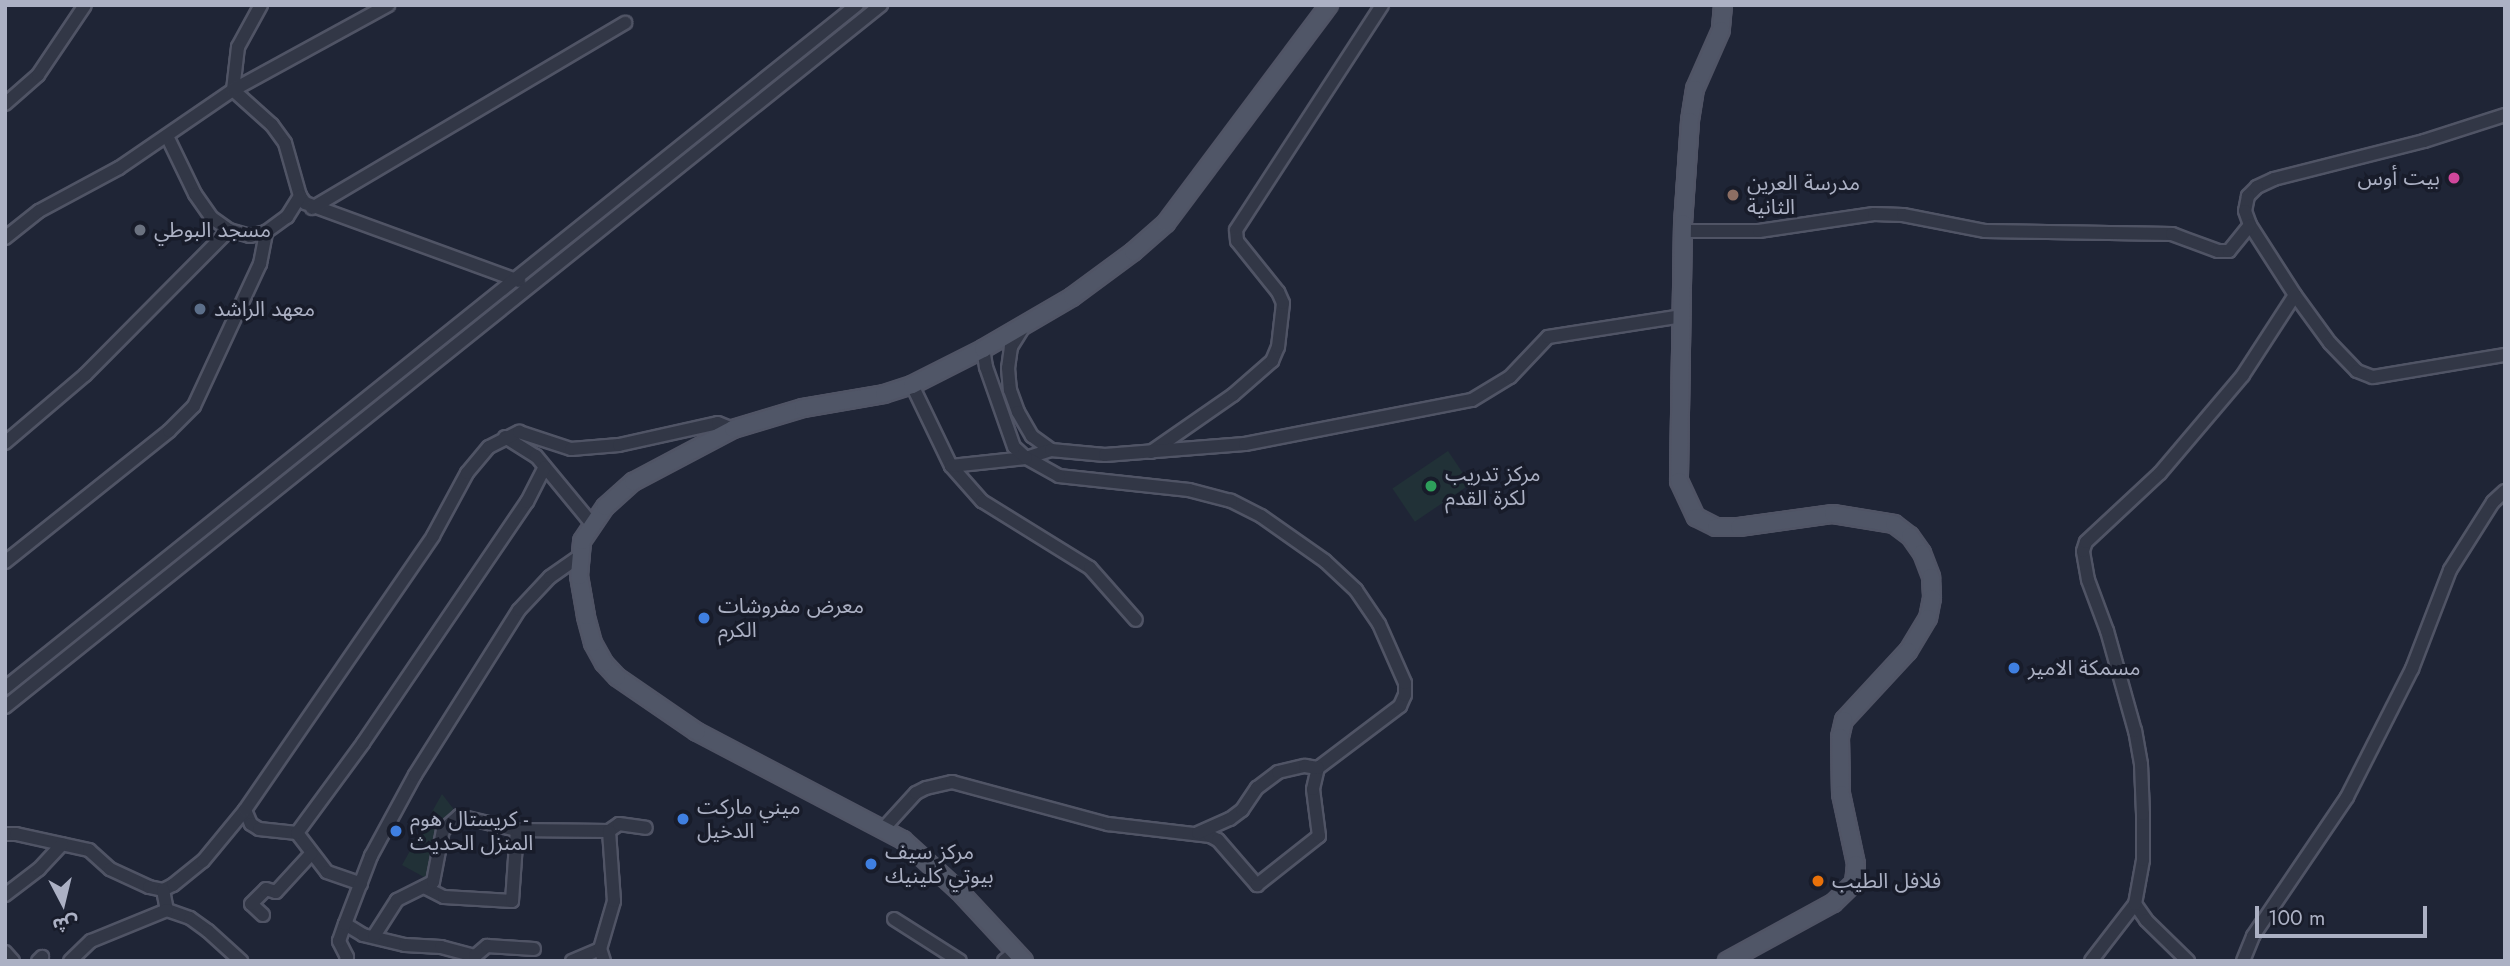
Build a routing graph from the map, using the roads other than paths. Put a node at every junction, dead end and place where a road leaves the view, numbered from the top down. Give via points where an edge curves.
1 (85, 5) edge
2 (261, 5) edge
3 (388, 5) edge
4 (857, 5) edge
5 (881, 5) edge
6 (1329, 5) edge
7 (1382, 5) edge
8 (1723, 5) edge
9 (625, 23) dead end
10 (233, 90) junction
11 (5, 104) edge
12 (2505, 115) edge
13 (167, 136) junction
14 (300, 196) junction
15 (312, 208) junction
16 (2249, 225) junction
17 (229, 230) junction
18 (1683, 231) junction
19 (266, 232) junction
20 (5, 238) edge
21 (516, 278) junction
22 (527, 288) junction
23 (2295, 295) junction
24 (1682, 316) junction
25 (1024, 325) junction
26 (983, 349) junction
27 (2505, 355) edge
28 (912, 385) junction
29 (733, 429) junction
30 (505, 438) junction
31 (5, 443) edge
32 (1051, 450) junction
33 (1151, 452) junction
34 (1026, 458) junction
35 (951, 466) junction
36 (545, 467) junction
37 (2505, 491) edge
38 (592, 524) junction
39 (579, 557) junction
40 (5, 562) edge
41 (1136, 620) dead end
42 (5, 688) edge
43 (5, 707) edge
44 (1318, 768) junction
45 (245, 810) junction
46 (646, 828) dead end
47 (884, 828) junction
48 (517, 830) junction
49 (609, 831) junction
50 (297, 833) junction
51 (1198, 833) junction
52 (5, 834) edge
53 (62, 844) junction
54 (311, 854) junction
55 (361, 884) junction
56 (424, 887) junction
57 (163, 890) junction
58 (5, 895) edge
59 (2136, 904) junction
60 (167, 910) junction
61 (263, 915) dead end
62 (894, 919) dead end
63 (345, 924) junction
64 (374, 936) junction
65 (534, 949) dead end
66 (5, 952) edge
67 (602, 955) edge
68 (1014, 958) edge
69 (13, 961) edge
70 (71, 961) edge
71 (241, 961) edge
72 (346, 961) edge
73 (572, 961) edge
74 (960, 961) edge
75 (1727, 961) edge
76 (2091, 961) edge
77 (2188, 961) edge
78 (2243, 961) edge

1 - 11 street via 38,75
2 - 10 street via 238,47
3 - 10 street
4 - 21 street
5 - 22 street
6 - 25 main road via 1166,223 1072,297
7 - 33 street via 1236,230 1237,241 1283,303 1272,361 1233,395
8 - 18 main road via 1721,30 1695,89
9 - 15 street
10 - 13 street
10 - 14 street via 285,143
12 - 16 street via 2424,141 2274,178 2248,196 2245,211
13 - 17 street via 195,194 212,218
13 - 20 street via 119,168 58,199
14 - 15 street
14 - 19 street via 287,217
15 - 21 street
16 - 18 street via 2229,251 2172,234 1985,231 1903,215 1874,214 1759,231
16 - 23 street
17 - 19 street via 250,236
17 - 31 street via 85,375
18 - 24 main road
19 - 40 street via 260,264 194,406
21 - 22 street
21 - 42 street
22 - 43 street
23 - 27 street via 2330,343 2357,371 2373,377
23 - 59 street via 2243,375 2160,473 2086,542 2083,551 2141,764 2143,860
24 - 33 street via 1548,337 1510,377 1472,400 1245,444
24 - 75 main road via 1679,481 1696,517 1716,527 1833,514 1894,524 1923,553 1931,577 1927,618 1908,651 1844,720 1840,794 1856,864 1854,883 1833,903
25 - 26 main road
25 - 32 street via 1011,347 1010,390 1032,436
26 - 28 main road
26 - 34 street via 1014,447
28 - 29 main road via 803,408
28 - 35 street
29 - 30 street via 719,423 594,449 571,449 519,432
29 - 38 main road via 633,482
30 - 36 street via 528,449
30 - 45 street via 489,447 467,473 433,536
32 - 33 street
32 - 34 street
34 - 35 street
34 - 44 street via 1059,476 1189,490 1231,501 1325,561 1356,590 1379,624 1405,683 1405,695 1400,706
35 - 41 street via 982,502 1090,568
36 - 38 street
36 - 50 street via 496,548
37 - 78 street via 2493,502 2450,570 2412,668 2347,797 2253,936
38 - 39 main road
39 - 47 main road via 593,643 617,677 696,732
39 - 55 street via 550,577 519,610 415,775
44 - 51 street via 1278,772 1230,819
44 - 51 street via 1313,789 1319,836 1257,885 1218,840
45 - 50 street via 259,829
45 - 57 street via 203,861
46 - 49 street via 619,824
47 - 51 street via 916,793 952,782 1108,824
47 - 68 main road via 959,891
48 - 49 street
48 - 56 street via 460,816 443,830 438,870 433,882
48 - 56 street via 512,901 444,897
49 - 67 street via 614,901
50 - 54 street
52 - 53 street
53 - 57 street via 89,850 110,869
53 - 58 street
54 - 55 street via 327,872
54 - 61 street via 276,891 266,889 251,904
55 - 63 street
56 - 64 street via 397,900
57 - 60 street
59 - 76 street
59 - 77 street
60 - 70 street via 91,941
60 - 71 street via 208,930
62 - 74 street
63 - 64 street
63 - 72 street via 339,941
64 - 65 street via 475,956 487,946
66 - 69 street
67 - 73 street

